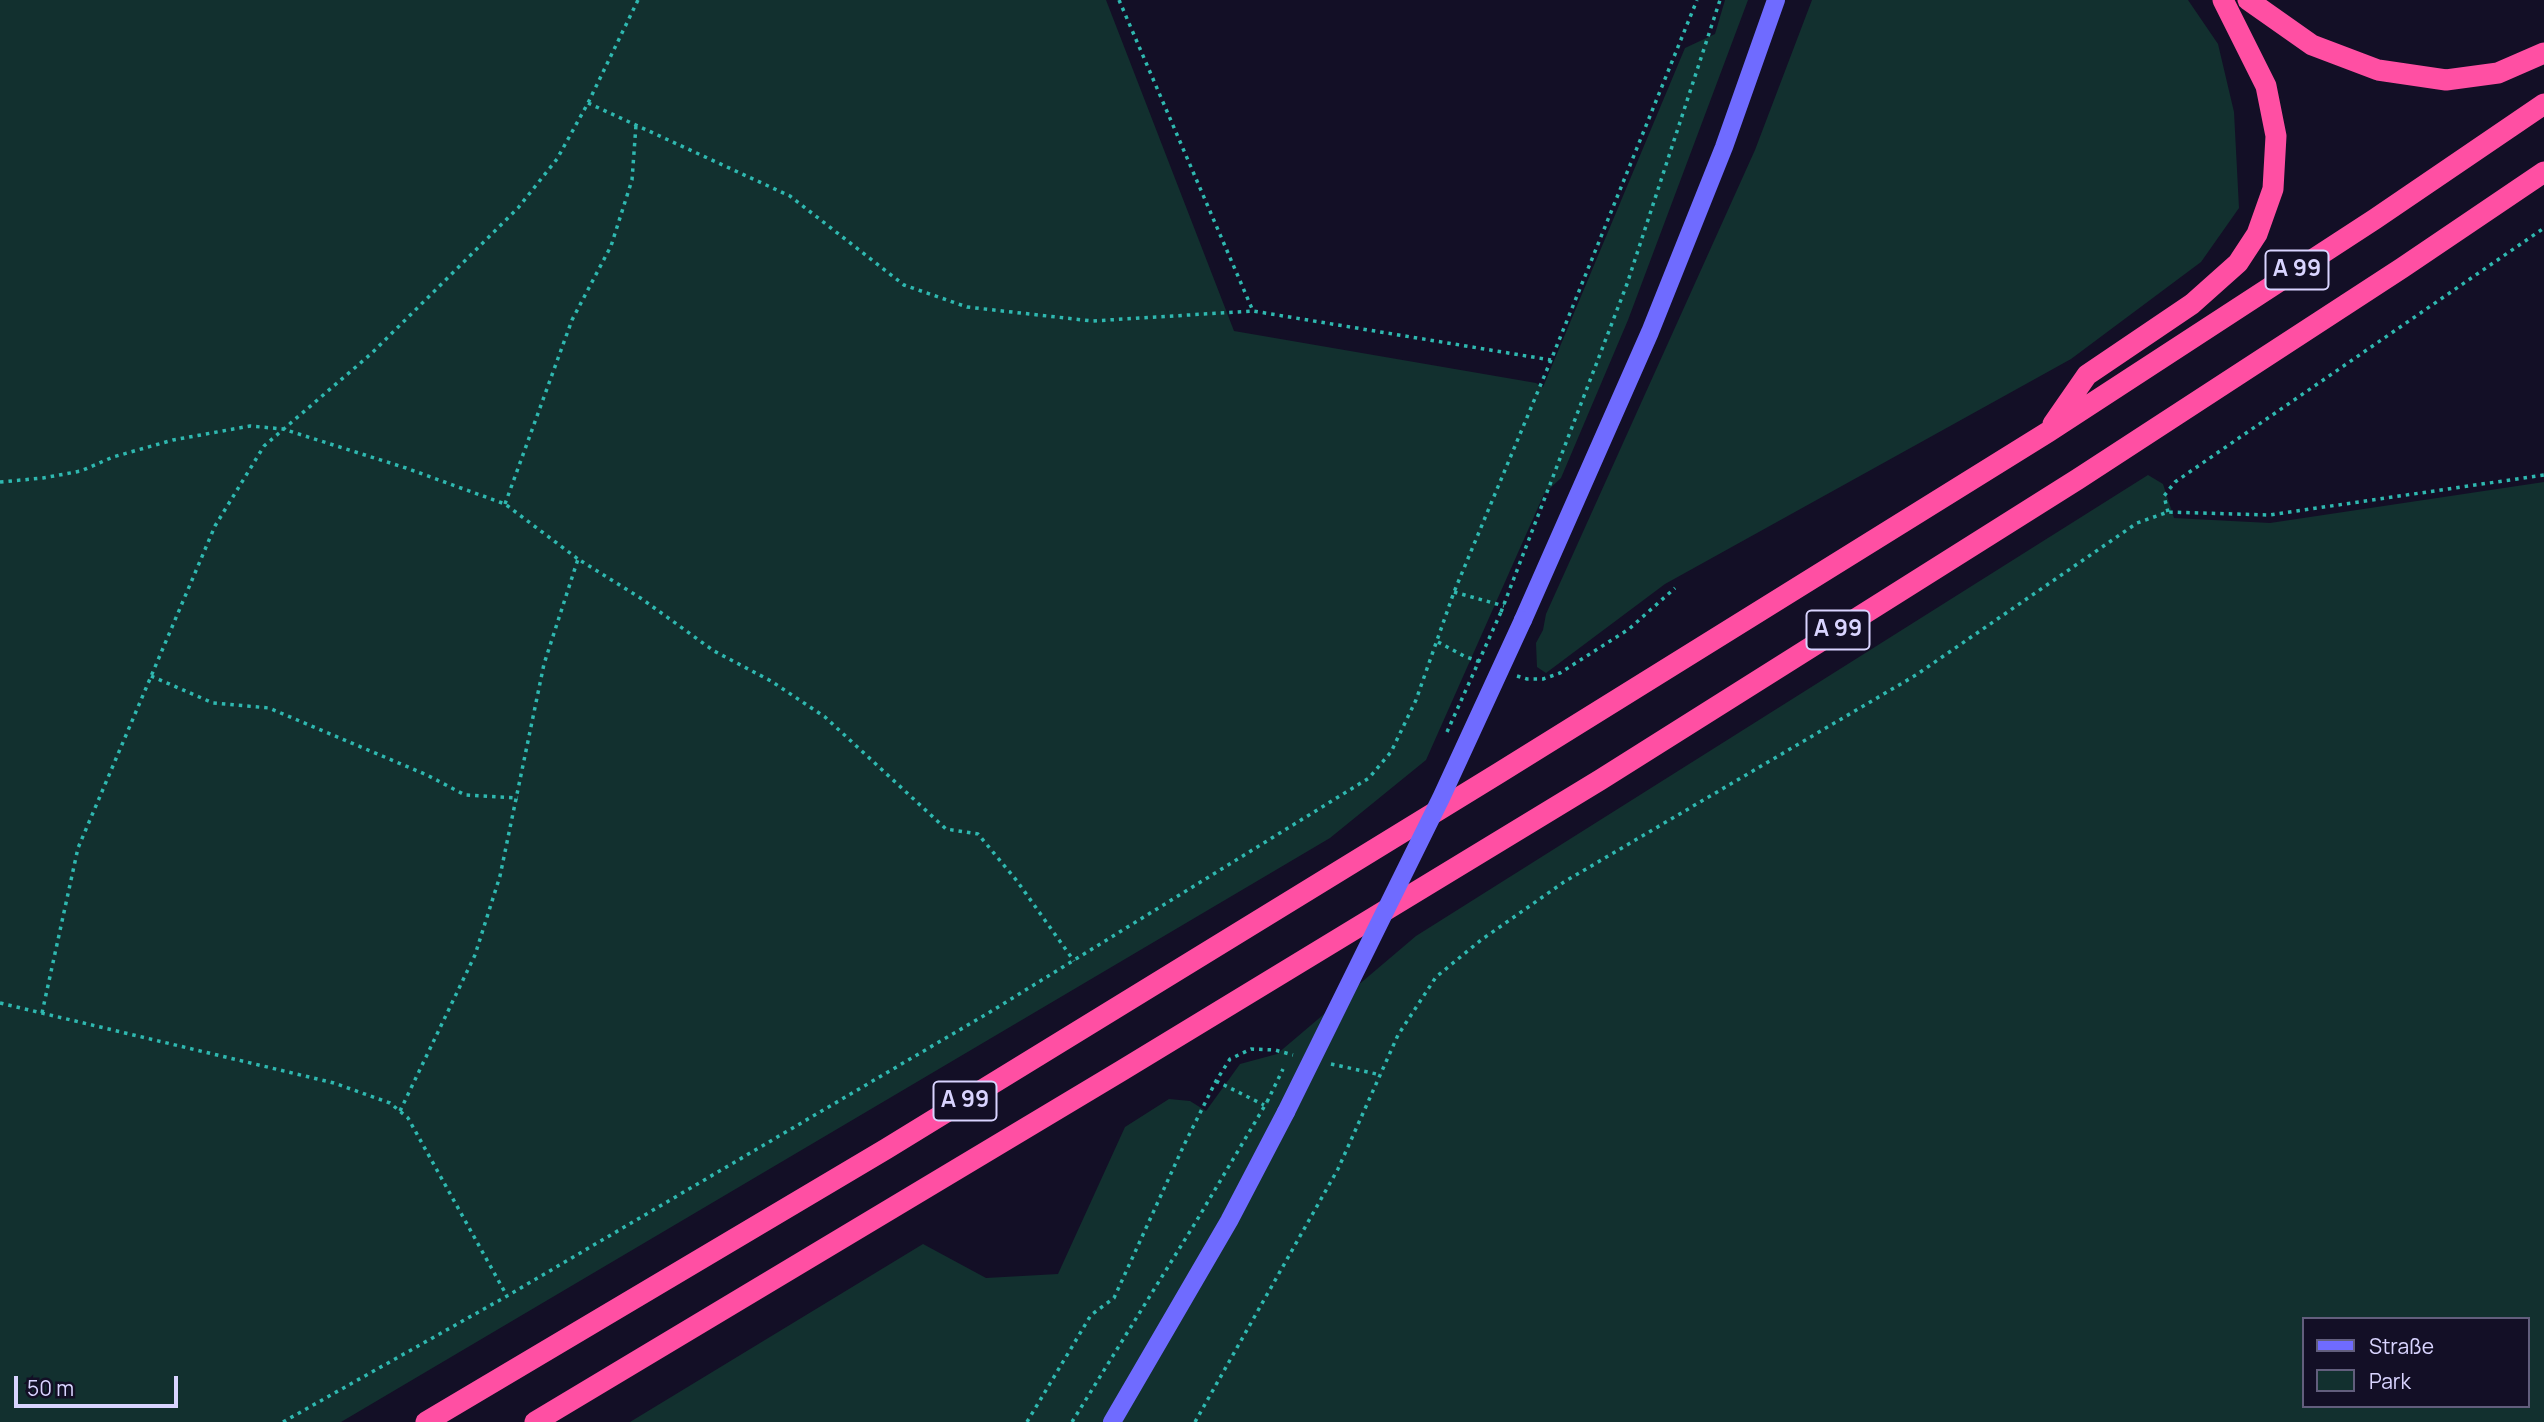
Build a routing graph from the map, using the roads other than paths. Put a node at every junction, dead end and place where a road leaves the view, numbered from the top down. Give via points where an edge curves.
1 (1776, 0) edge
2 (2223, 0) edge
3 (2248, 0) edge
4 (2544, 53) edge
5 (2544, 104) edge
6 (2544, 172) edge
7 (2048, 432) junction
8 (426, 1422) edge
9 (535, 1422) edge
10 (1112, 1422) edge

1 - 10 main road, bridge via 1724,147 1650,332 1436,810 1229,1221
2 - 7 highway via 2266,86 2276,136 2273,189 2257,234 2238,263 2192,304 2087,375
3 - 4 highway via 2312,45 2378,71 2446,80 2498,73
5 - 7 highway, A 99
6 - 9 highway, A 99 via 2078,479 1600,780
7 - 8 highway, A 99 via 886,1149

